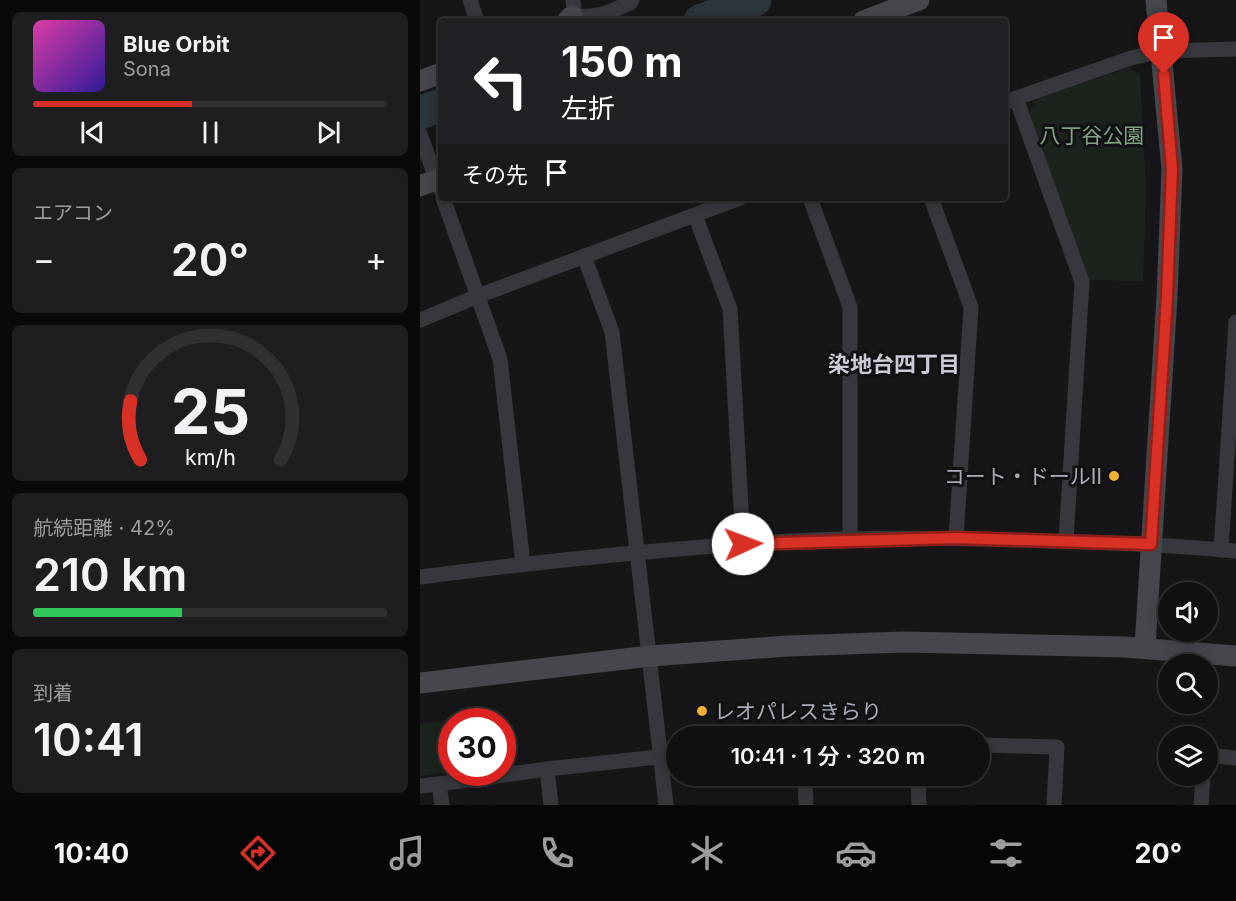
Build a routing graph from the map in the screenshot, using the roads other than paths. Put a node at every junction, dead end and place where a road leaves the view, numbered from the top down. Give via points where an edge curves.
1 (470, 0) edge
2 (632, 0) edge
3 (919, 0) edge
4 (1156, 0) edge
5 (571, 12) edge
6 (476, 18) edge
7 (871, 18) edge
8 (1236, 49) edge
9 (1162, 51) junction
10 (438, 74) edge
11 (420, 81) edge
12 (1010, 100) edge
13 (421, 137) edge
14 (436, 187) edge
15 (441, 201) edge
16 (732, 201) edge
17 (811, 201) edge
18 (932, 201) edge
19 (695, 215) junction
20 (584, 256) junction
21 (478, 296) junction
22 (420, 320) edge
23 (1236, 322) edge
24 (956, 538) junction
25 (850, 540) junction
26 (1066, 541) junction
27 (743, 544) junction
28 (1151, 544) junction
29 (1228, 550) edge
30 (638, 554) junction
31 (523, 564) junction
32 (420, 577) edge
33 (1145, 647) junction
34 (650, 656) junction
35 (1236, 656) edge
36 (420, 683) edge
37 (990, 745) edge
38 (661, 756) junction
39 (666, 756) edge
40 (1218, 756) edge
41 (1236, 758) edge
42 (547, 769) junction
43 (516, 773) edge
44 (438, 784) edge
45 (420, 786) edge
46 (439, 786) edge
47 (805, 786) edge
48 (918, 786) edge
49 (1203, 786) edge
50 (442, 805) edge
51 (551, 805) edge
52 (666, 805) edge
53 (806, 805) edge
54 (919, 805) edge
55 (1054, 805) edge
56 (1202, 805) edge

1 - 6 street
2 - 5 street via 599,16
3 - 7 street
4 - 9 street
8 - 9 street
9 - 12 street via 1105,65
9 - 28 street via 1172,169
10 - 11 street
12 - 26 street via 1082,282
13 - 14 street
15 - 21 street
16 - 19 street
17 - 25 street via 850,307
18 - 24 street via 971,308
19 - 20 street
19 - 27 street via 730,309
20 - 21 street
20 - 30 street via 612,332
21 - 22 street
21 - 31 street via 501,365
23 - 29 street
24 - 25 street
24 - 26 street
25 - 27 street
26 - 28 street
27 - 30 street
28 - 29 street
28 - 33 street
30 - 31 street
30 - 34 street
31 - 32 street
33 - 34 street via 904,642
33 - 35 street
34 - 36 street
34 - 38 street
37 - 55 street via 1057,747
38 - 39 street
38 - 42 street
38 - 52 street
40 - 41 street
42 - 43 street
42 - 51 street
44 - 45 street
46 - 50 street
47 - 53 street
48 - 54 street
49 - 56 street

